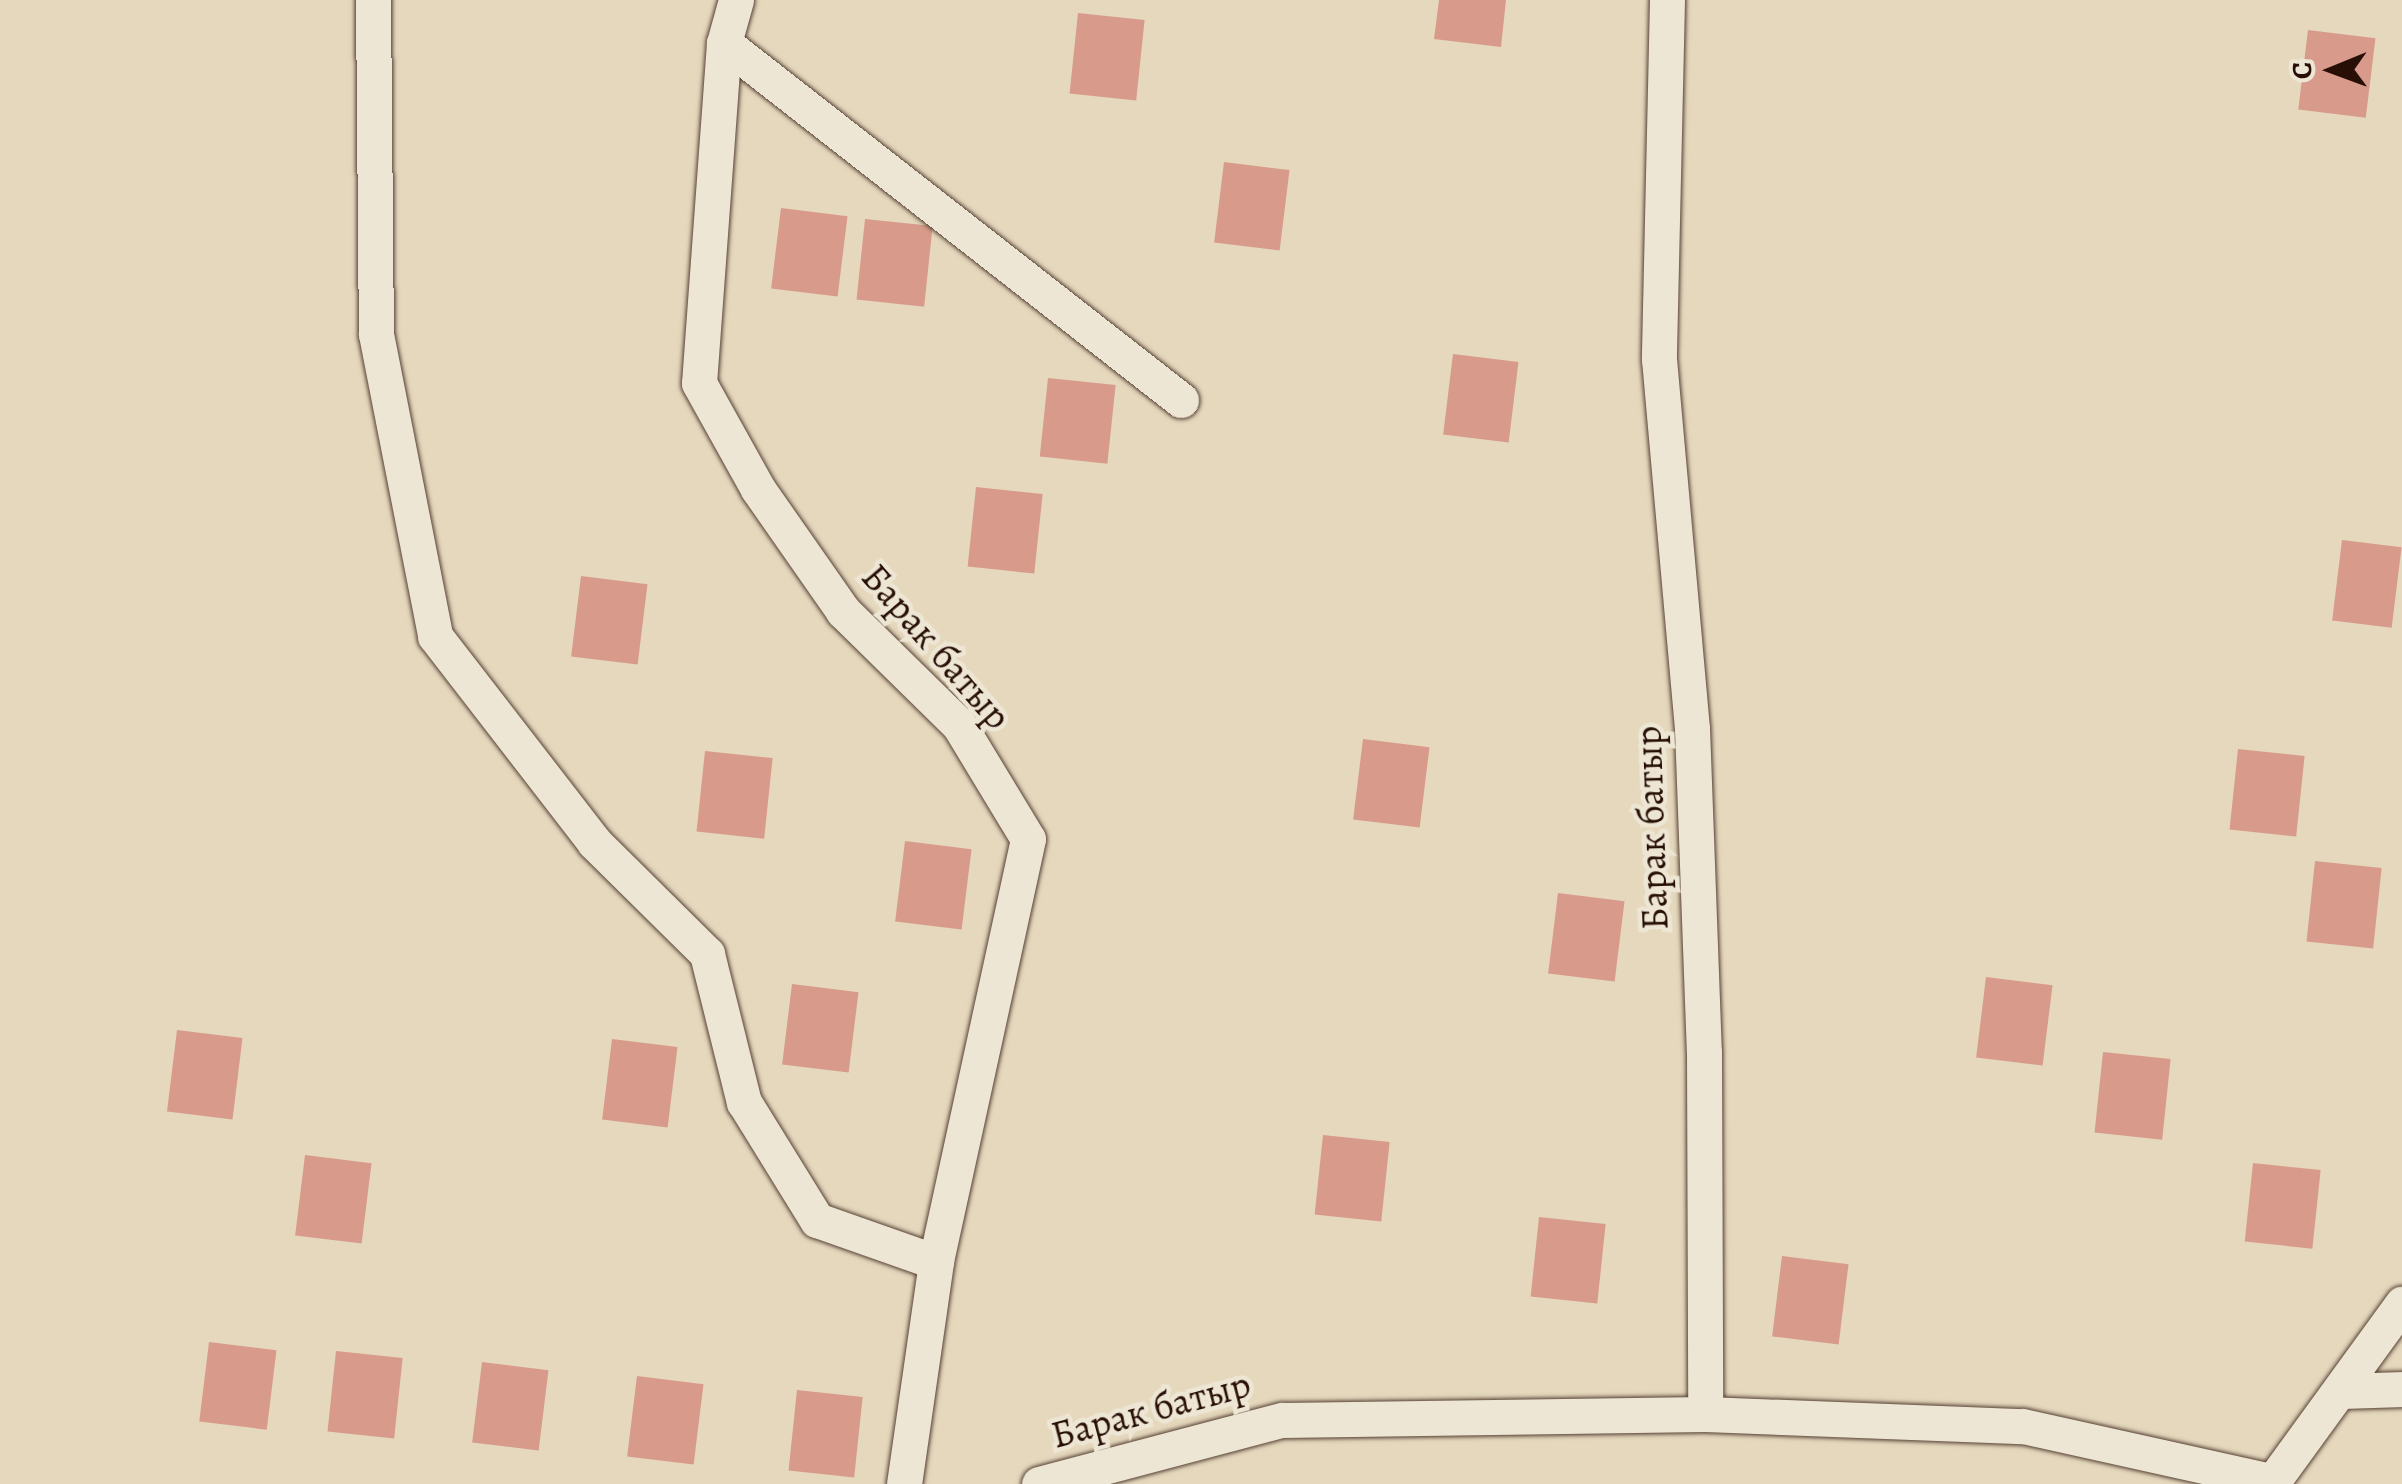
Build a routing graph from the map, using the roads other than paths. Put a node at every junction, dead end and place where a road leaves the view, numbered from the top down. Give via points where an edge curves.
1 (373, 0) edge
2 (736, 0) edge
3 (1666, 0) edge
4 (724, 43) junction
5 (1180, 400) dead end
6 (936, 1262) junction
7 (2402, 1304) edge
8 (2402, 1388) edge
9 (2343, 1391) junction
10 (1705, 1414) junction
11 (2271, 1483) edge
12 (904, 1484) edge
13 (1040, 1484) edge

1 - 6 street via 376,334 435,636 594,842 708,954 744,1102 817,1220
2 - 4 street, Барак батыр
3 - 10 street, Барак батыр via 1659,359 1692,728 1704,1052
4 - 5 street
4 - 6 street, Барак батыр via 699,383 758,489 844,610 959,724 1028,838
6 - 12 street, Барак батыр
7 - 9 street, Барак батыр
8 - 9 street
9 - 11 street, Барак батыр
10 - 11 street, Барак батыр via 2024,1426
10 - 13 street, Барак батыр via 1282,1420

